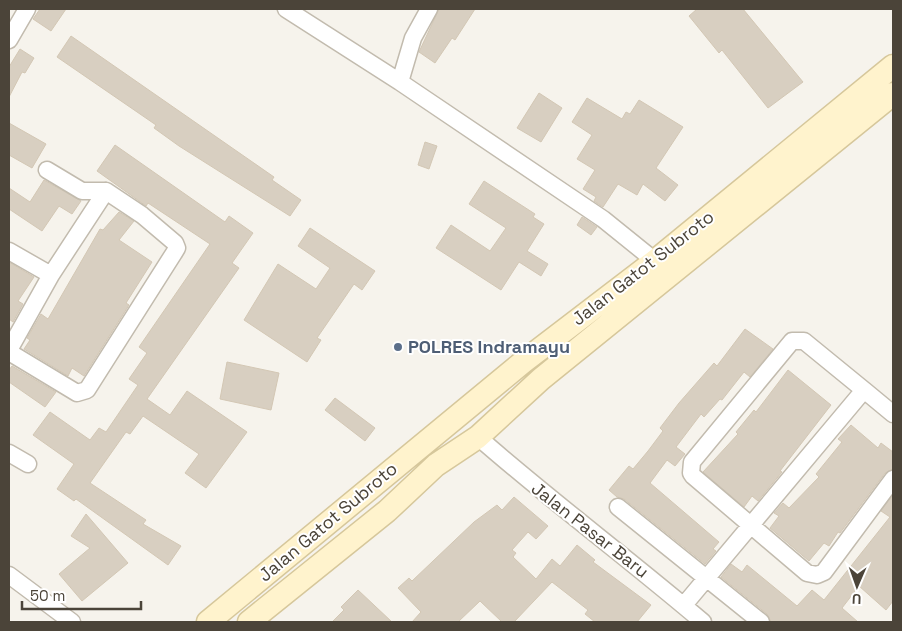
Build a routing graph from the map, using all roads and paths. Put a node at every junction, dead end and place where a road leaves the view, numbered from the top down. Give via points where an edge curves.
1 (27, 9) edge
2 (286, 9) edge
3 (429, 9) edge
4 (9, 40) edge
5 (893, 66) edge
6 (400, 82) junction
7 (893, 94) edge
8 (46, 170) dead end
9 (106, 191) junction
10 (9, 251) edge
11 (655, 261) junction
12 (51, 275) junction
13 (9, 351) edge
14 (864, 390) junction
15 (893, 414) edge
16 (478, 437) junction
17 (9, 453) edge
18 (28, 464) dead end
19 (893, 479) edge
20 (618, 507) dead end
21 (752, 526) junction
22 (9, 574) edge
23 (708, 579) junction
24 (684, 606) junction
25 (72, 622) edge
26 (208, 622) edge
27 (249, 622) edge
28 (703, 622) edge
29 (761, 622) edge

1 - 4 street
2 - 6 street
3 - 6 street via 413,38
5 - 11 street, Jalan Gatot Subroto
6 - 11 street via 603,219
7 - 16 street, Jalan Gatot Subroto via 541,379
8 - 9 street via 82,191
9 - 12 street
9 - 13 street via 175,242 174,254 87,390 77,393
10 - 12 street
11 - 26 street, Jalan Gatot Subroto via 515,368
12 - 13 street
14 - 15 street
14 - 21 street
14 - 21 street via 804,340 789,344 692,462 690,469 693,476
16 - 24 street, Jalan Pasar Baru
16 - 27 street, Jalan Gatot Subroto via 436,465 387,511
17 - 18 street
19 - 21 street via 821,574 807,573
20 - 23 street
21 - 23 street
22 - 25 street
23 - 24 street
23 - 29 street
24 - 28 street, Jalan Pasar Baru

